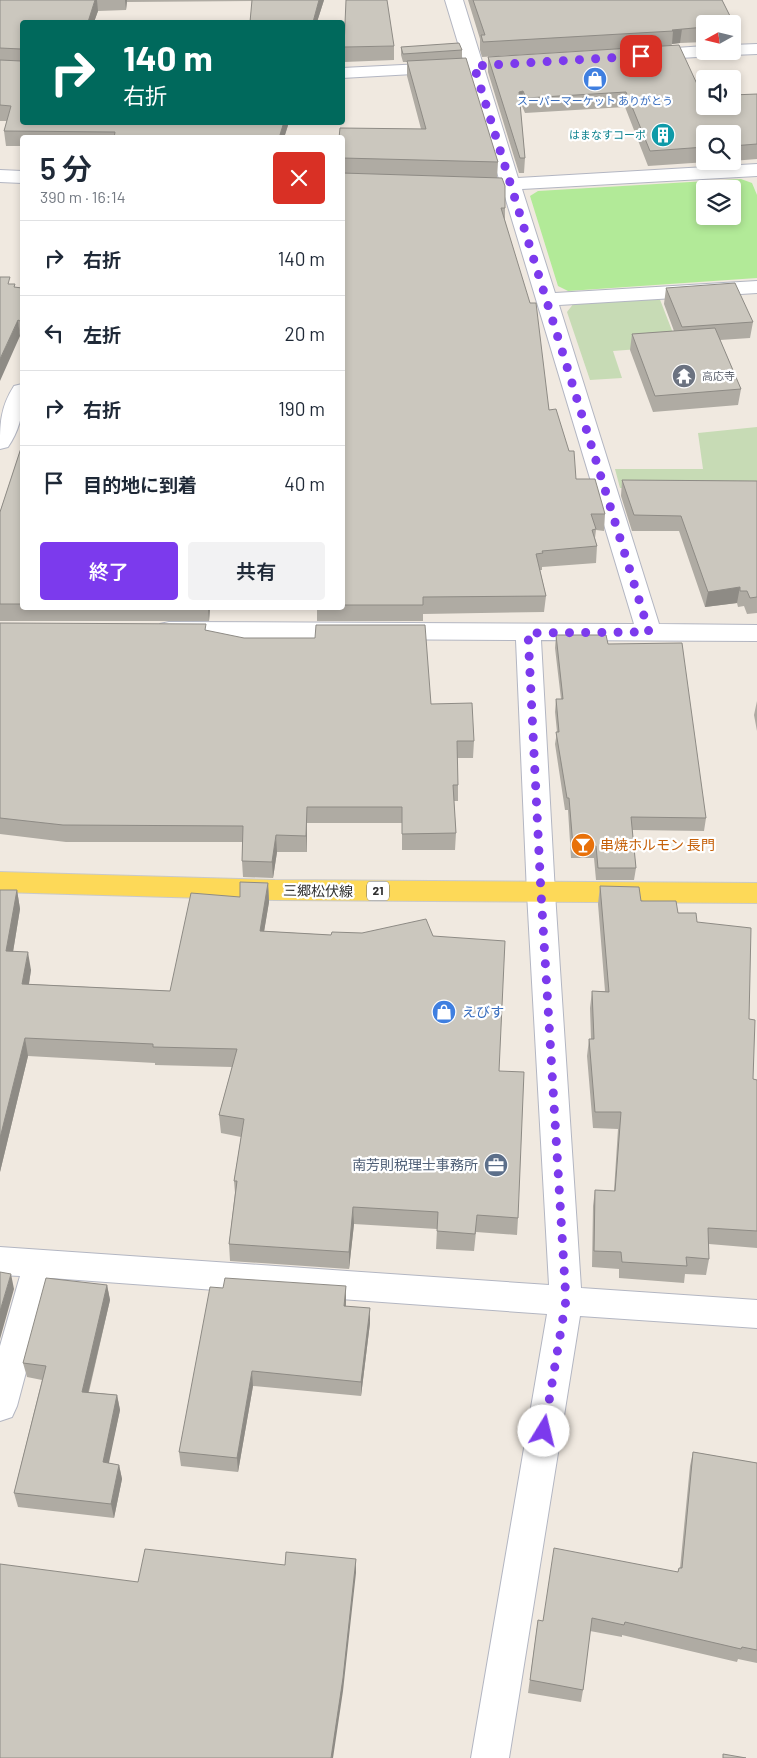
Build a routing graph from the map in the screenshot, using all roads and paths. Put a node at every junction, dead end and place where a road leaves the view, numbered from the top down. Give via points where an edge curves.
1 (454, 0) edge
2 (757, 49) edge
3 (741, 50) edge
4 (696, 52) edge
5 (628, 57) edge
6 (484, 65) junction
7 (345, 73) edge
8 (757, 170) edge
9 (0, 176) edge
10 (20, 177) edge
11 (472, 184) edge
12 (511, 186) junction
13 (757, 286) edge
14 (546, 300) junction
15 (20, 396) edge
16 (0, 442) edge
17 (284, 619) edge
18 (149, 630) edge
19 (649, 632) junction
20 (528, 633) junction
21 (757, 633) edge
22 (0, 882) edge
23 (541, 893) junction
24 (757, 894) edge
25 (0, 1261) edge
26 (39, 1264) junction
27 (566, 1300) junction
28 (757, 1314) edge
29 (0, 1406) edge
30 (490, 1758) edge

1 - 6 street
2 - 3 street
4 - 5 street
6 - 7 street
6 - 12 street
8 - 12 street
9 - 10 street
11 - 12 street
12 - 14 street
13 - 14 street
14 - 19 street
15 - 16 street
17 - 18 street
17 - 20 street
19 - 20 street
19 - 21 street
20 - 23 street
22 - 23 main road, 三郷松伏線 / 21
23 - 24 main road, 三郷松伏線 / 21
23 - 27 street
25 - 26 street
26 - 27 street
26 - 29 street
27 - 28 street
27 - 30 street

